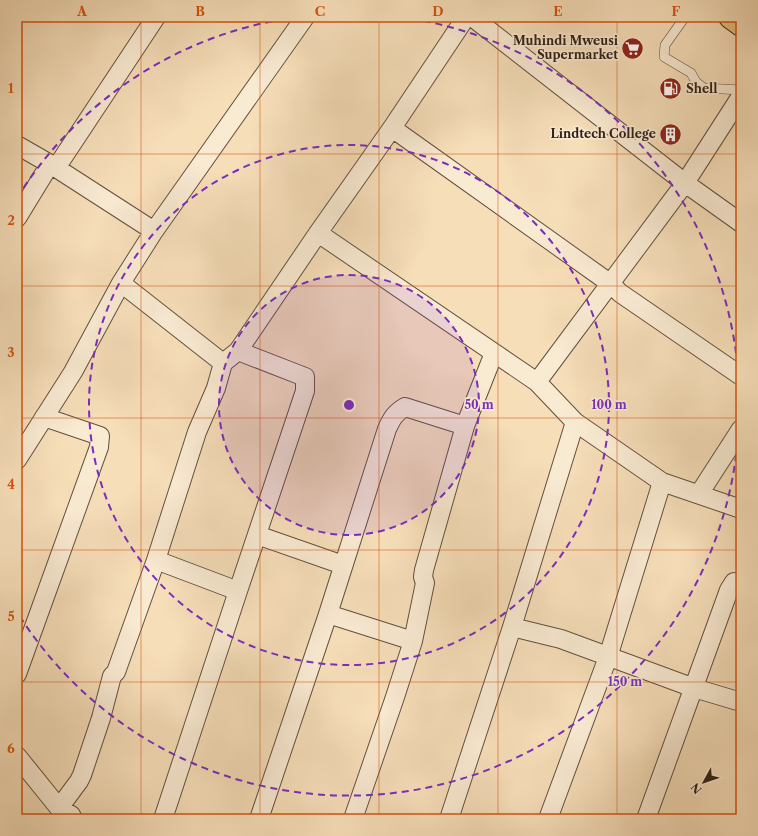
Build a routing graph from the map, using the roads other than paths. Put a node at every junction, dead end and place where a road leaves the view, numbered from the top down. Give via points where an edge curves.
1 (156, 17) edge
2 (305, 17) edge
3 (466, 17) edge
4 (472, 17) edge
5 (685, 17) edge
6 (730, 17) edge
7 (741, 25) edge
8 (741, 90) edge
9 (741, 96) edge
10 (392, 128) junction
11 (17, 145) edge
12 (53, 166) junction
13 (685, 183) junction
14 (17, 218) edge
15 (741, 223) edge
16 (154, 231) junction
17 (318, 233) junction
18 (121, 282) junction
19 (611, 284) junction
20 (238, 352) junction
21 (494, 353) junction
22 (222, 363) junction
23 (741, 376) edge
24 (537, 382) junction
25 (44, 417) junction
26 (575, 422) junction
27 (465, 426) junction
28 (741, 429) edge
29 (17, 460) edge
30 (662, 482) junction
31 (699, 494) junction
32 (741, 509) edge
33 (257, 535) junction
34 (156, 560) junction
35 (343, 565) junction
36 (741, 585) edge
37 (238, 591) junction
38 (328, 614) junction
39 (512, 626) junction
40 (413, 641) junction
41 (608, 657) junction
42 (17, 674) edge
43 (694, 688) junction
44 (741, 702) edge
45 (17, 756) edge
46 (67, 815) edge
47 (163, 819) edge
48 (259, 819) edge
49 (353, 819) edge
50 (449, 819) edge
51 (548, 819) edge
52 (646, 819) edge

1 - 12 street
2 - 16 street
3 - 10 street
4 - 13 street
5 - 8 lane via 665,45 664,57 691,73 696,82 704,88
6 - 7 highway
9 - 13 street
10 - 17 street
10 - 19 street
11 - 12 street
12 - 14 street
12 - 16 street
13 - 15 street
13 - 19 street
16 - 18 street
17 - 20 street
17 - 21 street
18 - 22 street
18 - 25 street via 73,372
19 - 23 street via 620,293
19 - 24 street
20 - 22 street
20 - 33 street via 305,377 306,391
21 - 24 street
21 - 27 street
22 - 34 street via 216,388 197,432
24 - 26 street
25 - 29 street
25 - 42 street via 100,436 99,447
26 - 30 street
26 - 39 street
27 - 35 street via 405,407 396,412 387,429
27 - 40 street via 424,570 425,583
28 - 31 street
30 - 31 street
30 - 41 street
31 - 32 street
33 - 35 street
33 - 37 street
34 - 37 street
34 - 46 street via 116,672 112,676 101,718
35 - 38 street
36 - 43 street via 734,582 729,590
37 - 47 street
38 - 40 street
38 - 48 street
39 - 41 street via 561,639
39 - 50 street
40 - 49 street
41 - 43 street
41 - 51 street
43 - 44 street
43 - 52 street
45 - 46 street

